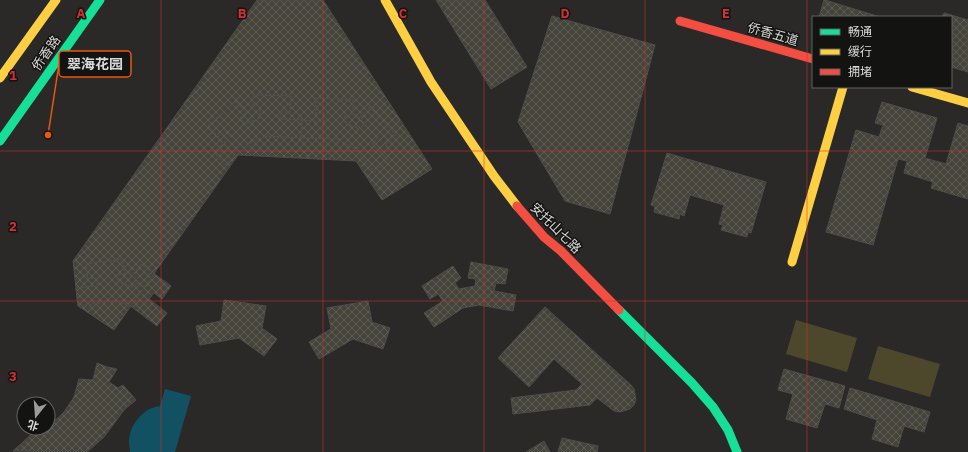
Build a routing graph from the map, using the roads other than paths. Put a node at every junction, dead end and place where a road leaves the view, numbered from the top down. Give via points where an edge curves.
1 (56, 0) edge
2 (100, 0) edge
3 (385, 0) edge
4 (680, 21) dead end
5 (812, 59) edge
6 (0, 78) edge
7 (843, 88) edge
8 (916, 88) edge
9 (968, 103) edge
10 (0, 141) edge
11 (792, 262) dead end
12 (737, 452) edge

1 - 6 street, 侨香路
2 - 10 street, 侨香路
3 - 12 street, 安托山七路 via 431,82 515,204 544,237 692,383 717,412
4 - 5 street, 侨香五道
7 - 11 street
8 - 9 street

